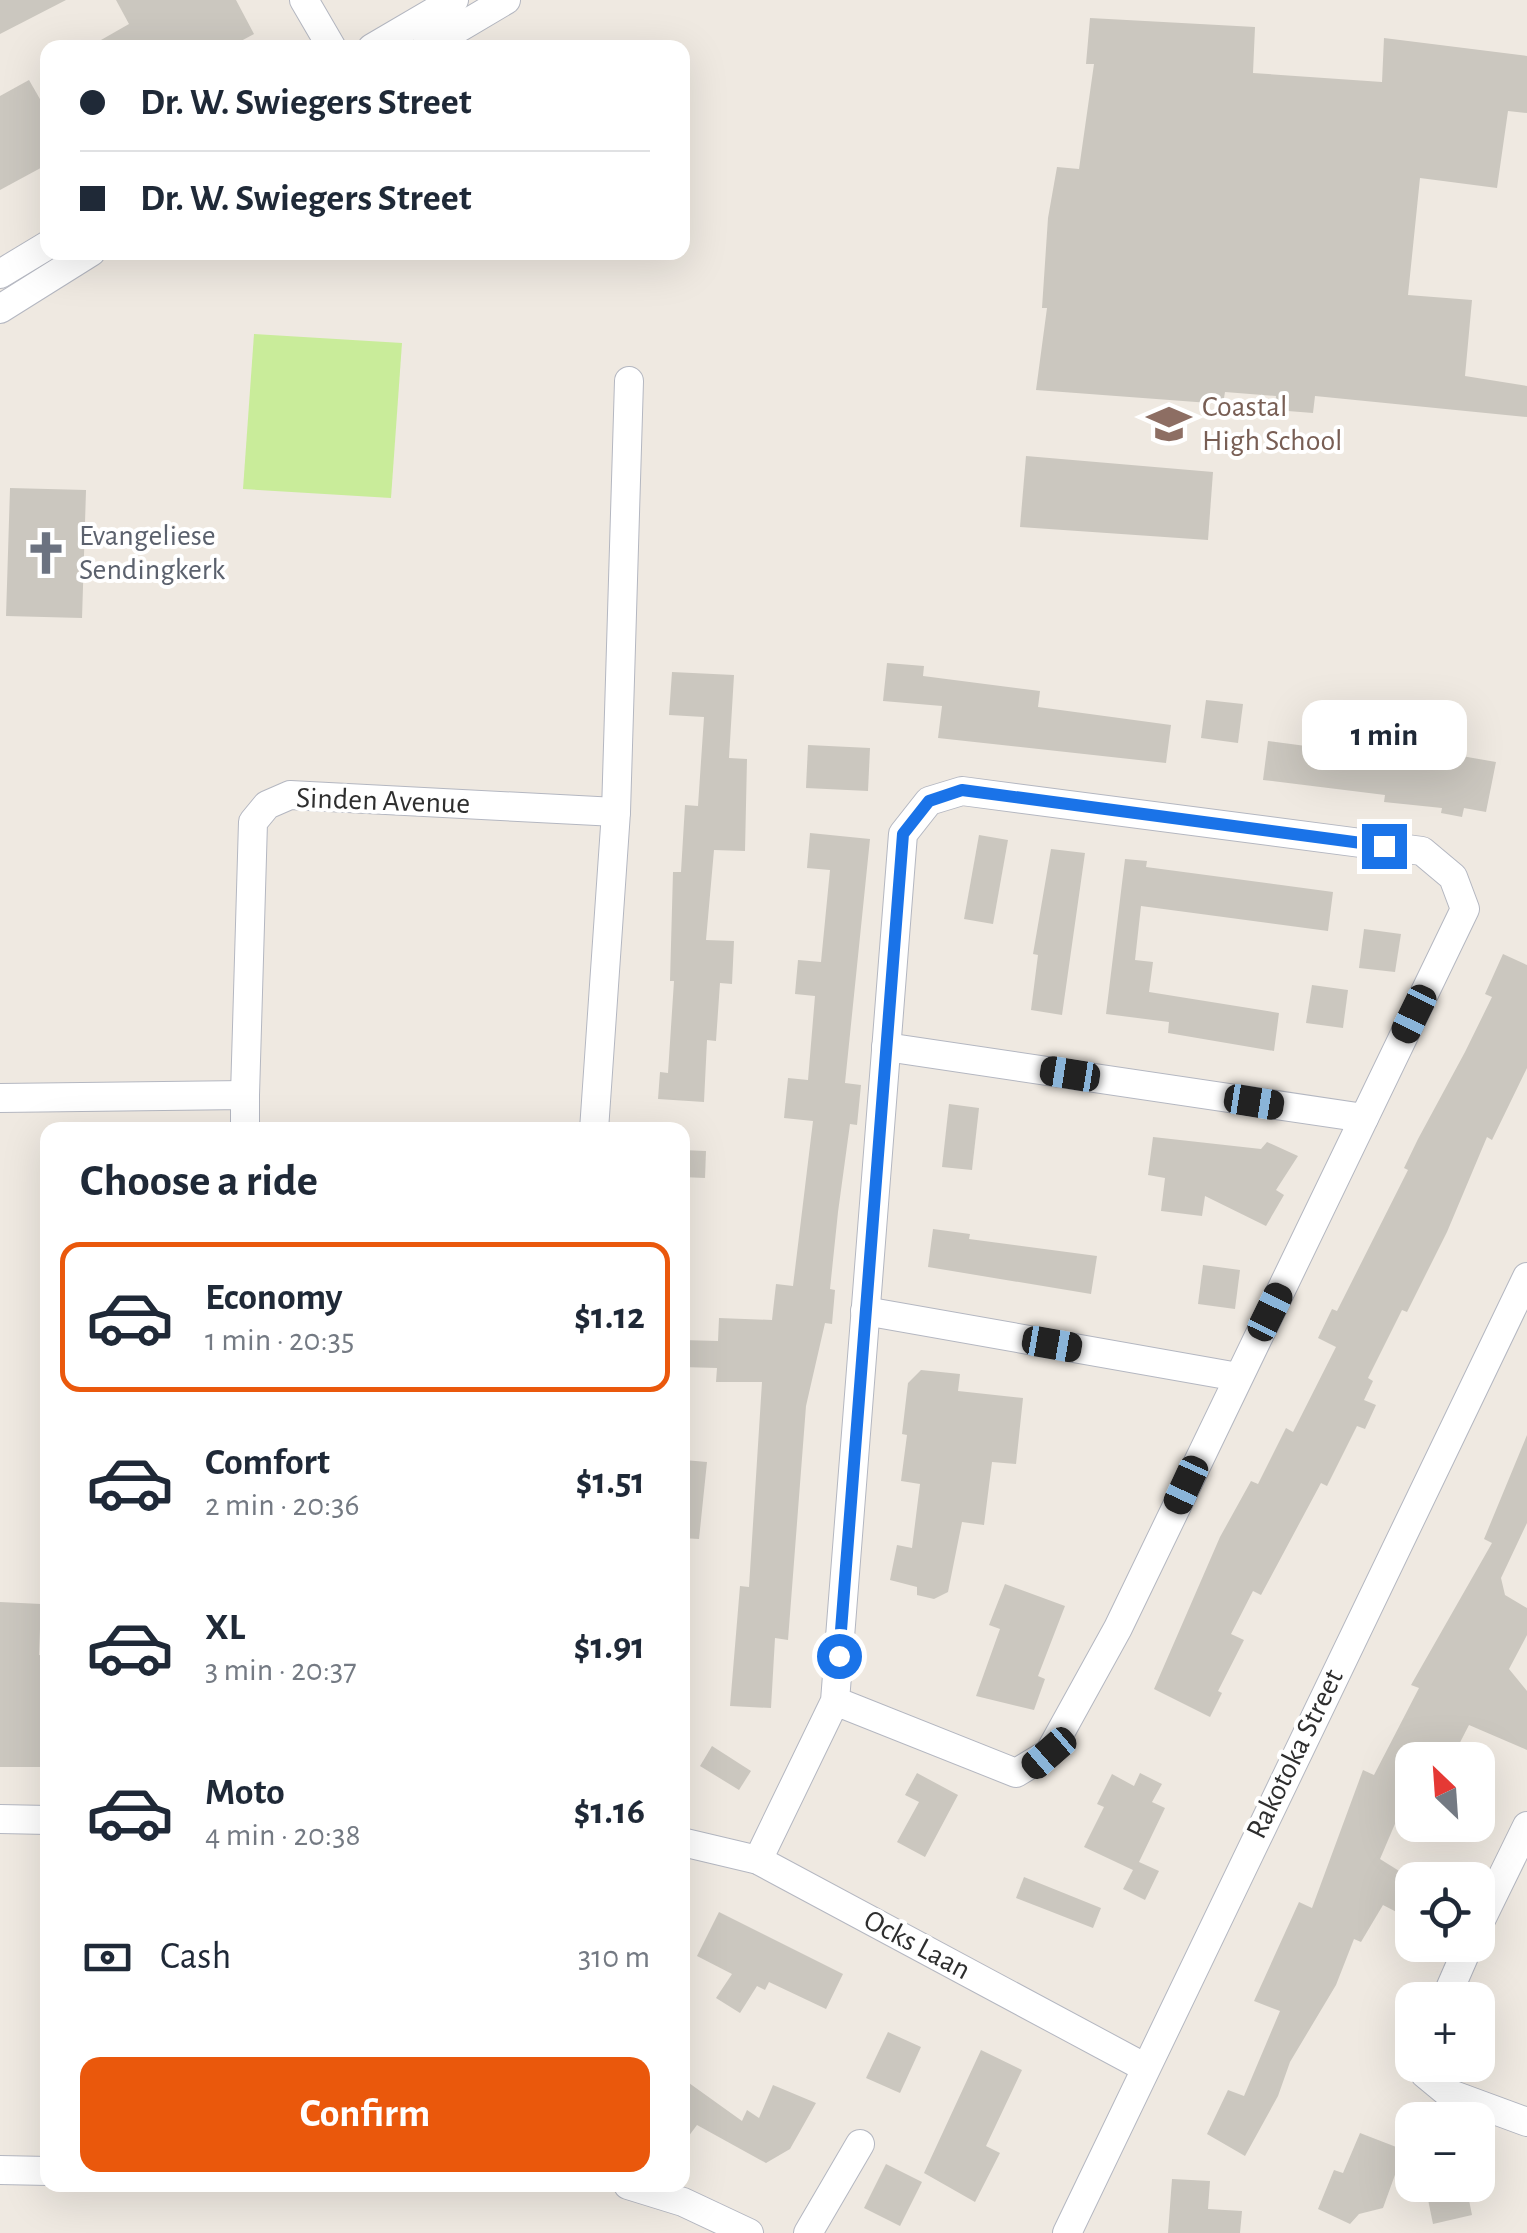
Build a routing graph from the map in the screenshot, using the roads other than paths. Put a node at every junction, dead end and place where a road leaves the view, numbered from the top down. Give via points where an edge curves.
1 (304, 0) edge
2 (454, 0) edge
3 (506, 0) edge
4 (327, 40) edge
5 (386, 40) edge
6 (438, 40) edge
7 (40, 250) edge
8 (78, 260) edge
9 (0, 274) edge
10 (0, 309) edge
11 (628, 381) dead end
12 (616, 812) junction
13 (886, 1047) junction
14 (245, 1095) junction
15 (0, 1098) edge
16 (1364, 1118) junction
17 (245, 1122) edge
18 (595, 1122) edge
19 (1527, 1277) edge
20 (865, 1311) junction
21 (1238, 1377) junction
22 (835, 1700) junction
23 (0, 1819) edge
24 (40, 1820) edge
25 (1527, 1826) edge
26 (690, 1844) edge
27 (758, 1860) junction
28 (1495, 1891) edge
29 (1144, 2067) junction
30 (1435, 2082) edge
31 (1527, 2122) edge
32 (860, 2144) dead end
33 (0, 2170) edge
34 (40, 2172) edge
35 (651, 2192) edge
36 (749, 2233) edge
37 (808, 2233) edge
38 (1067, 2233) edge

1 - 4 street
2 - 5 street
3 - 6 street
7 - 9 street
8 - 10 street
11 - 12 street
12 - 14 street, Sinden Avenue via 290,794 267,805 253,822
12 - 18 street
13 - 16 street
13 - 16 street via 903,834 929,801 962,790 1422,851 1453,876 1465,909
13 - 20 street
14 - 15 street
14 - 17 street, Sinden Avenue
16 - 21 street
19 - 29 street, Rakotoka Street
20 - 21 street
20 - 22 street
21 - 22 street via 1118,1628 1049,1753 1033,1767 1016,1773
22 - 27 street
23 - 24 street
25 - 28 street
26 - 27 street, Ocks Laan
27 - 29 street, Ocks Laan
29 - 38 street, Rakotoka Street
30 - 31 street
32 - 37 street
33 - 34 street
35 - 36 street

